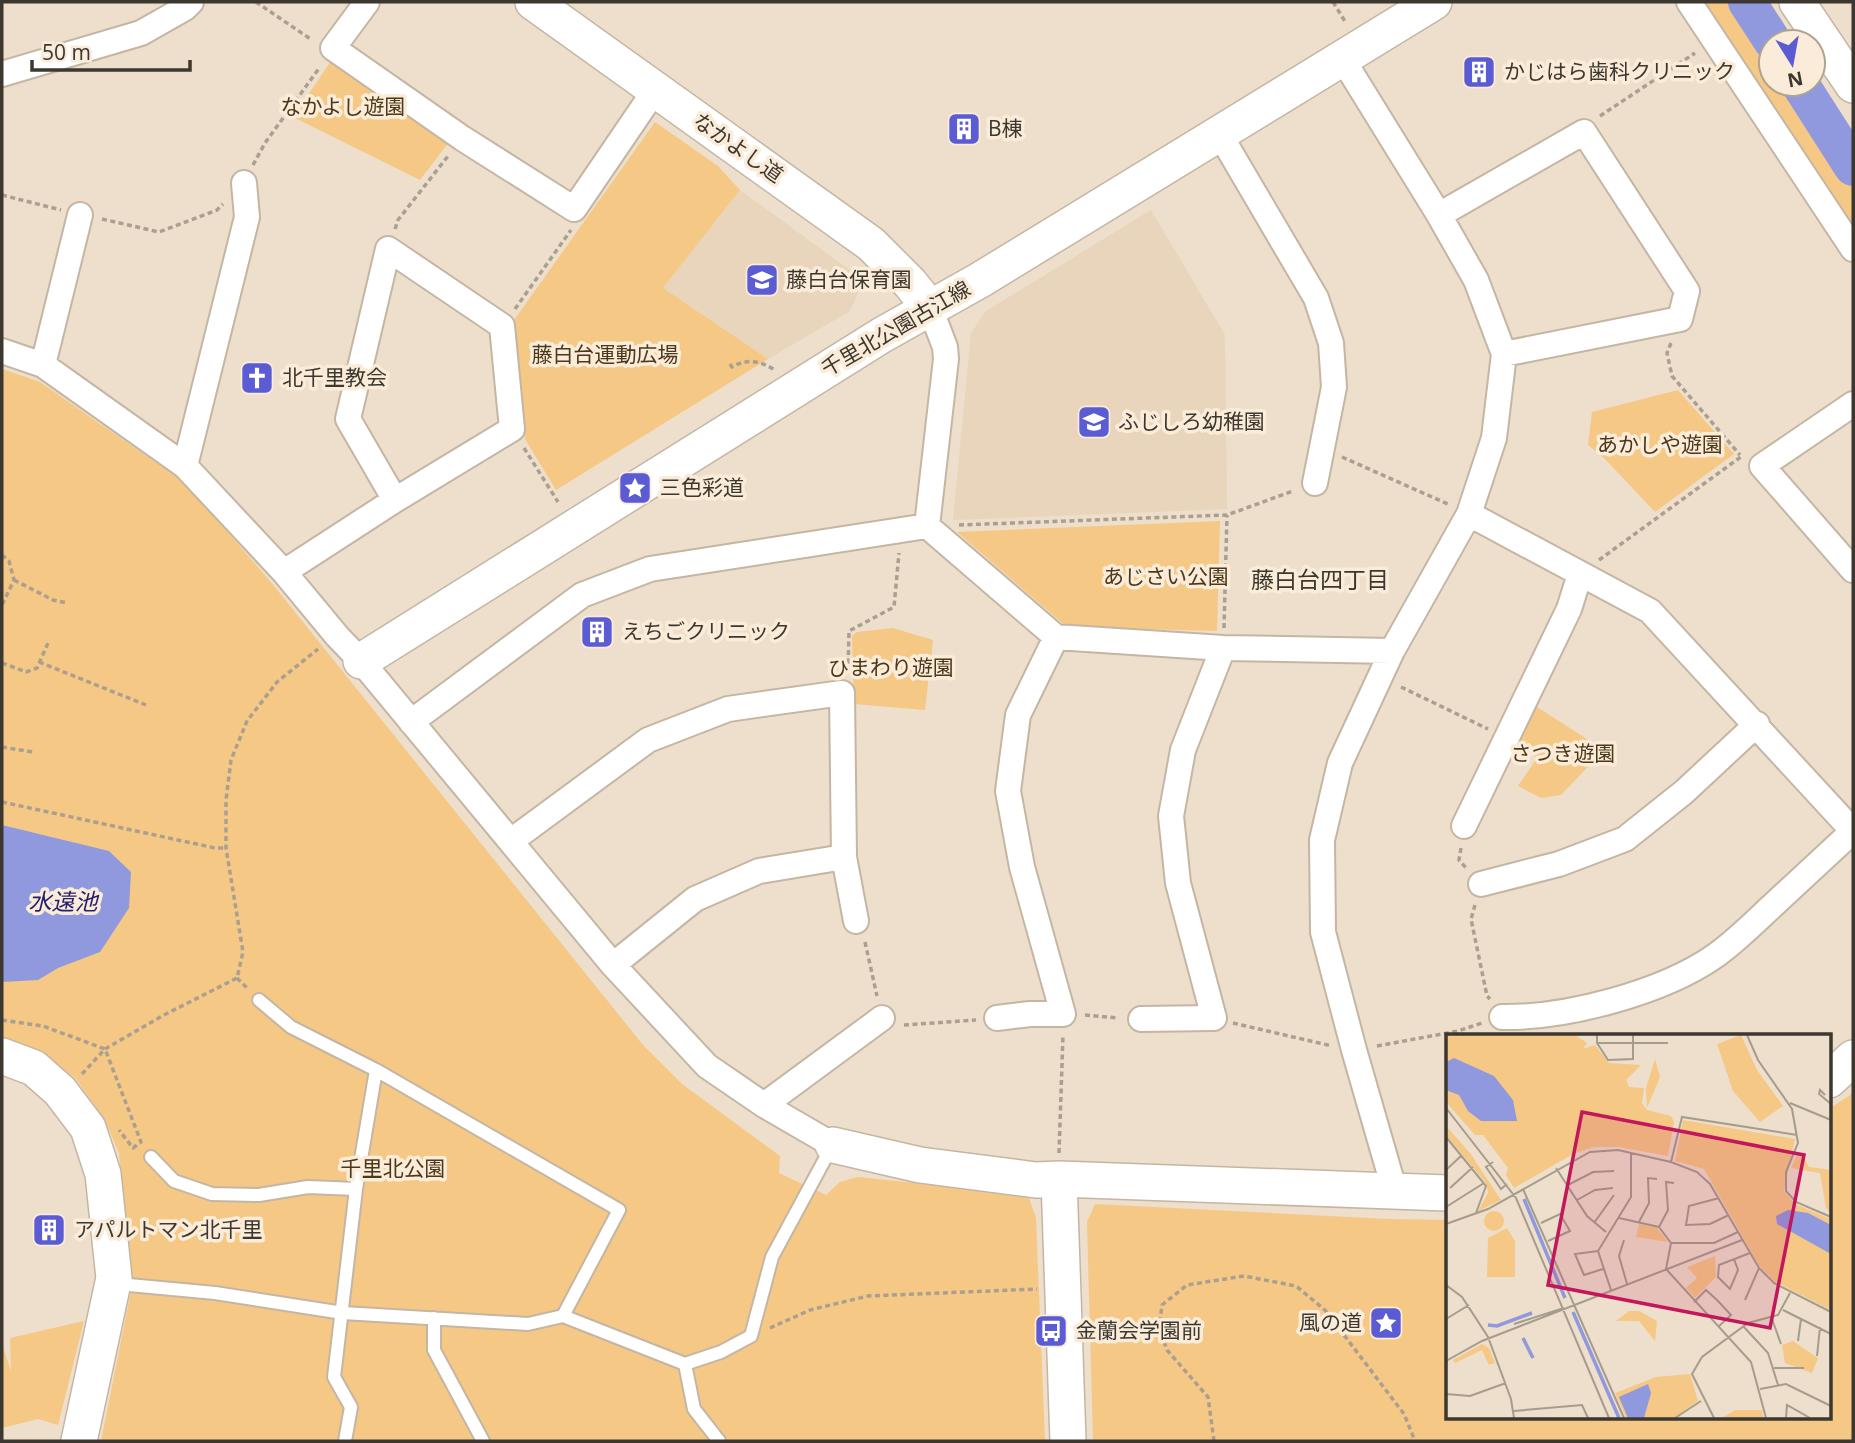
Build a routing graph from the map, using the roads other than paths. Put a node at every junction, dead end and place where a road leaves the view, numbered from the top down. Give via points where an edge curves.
1 (191, 2) edge
2 (367, 2) edge
3 (533, 2) edge
4 (1434, 2) edge
5 (1689, 2) edge
6 (1797, 2) edge
7 (1346, 43) junction
8 (2, 74) edge
9 (1853, 85) edge
10 (655, 90) junction
11 (1219, 133) junction
12 (244, 183) road end
13 (80, 215) dead end
14 (1439, 215) junction
15 (1853, 249) edge
16 (930, 308) junction
17 (2, 351) edge
18 (1504, 354) junction
19 (43, 365) junction
20 (1853, 404) edge
21 (185, 466) junction
22 (1315, 483) road end
23 (395, 500) junction
24 (1469, 514) junction
25 (937, 526) junction
26 (1853, 570) edge
27 (284, 572) junction
28 (1580, 574) junction
29 (1056, 637) junction
30 (1223, 648) junction
31 (1392, 651) junction
32 (361, 661) junction
33 (411, 722) junction
34 (1757, 724) junction
35 (1464, 826) dead end
36 (1853, 831) edge
37 (511, 841) junction
38 (844, 857) junction
39 (1481, 884) road end
40 (856, 921) road end
41 (613, 965) junction
42 (259, 1000) dead end
43 (1502, 1017) road end
44 (882, 1018) road end
45 (998, 1018) road end
46 (1141, 1019) road end
47 (2, 1056) edge
48 (1853, 1058) edge
49 (376, 1070) junction
50 (1830, 1079) edge
51 (764, 1105) junction
52 (833, 1145) junction
53 (151, 1157) dead end
54 (1059, 1169) junction
55 (356, 1189) junction
56 (1395, 1192) junction
57 (1446, 1193) edge
58 (129, 1284) dead end
59 (343, 1313) junction
60 (563, 1316) junction
61 (434, 1318) junction
62 (685, 1364) junction
63 (79, 1441) edge
64 (345, 1441) edge
65 (483, 1441) edge
66 (719, 1441) edge
67 (1068, 1441) edge

1 - 8 street via 141,33
2 - 10 street via 333,48 573,209
3 - 10 street, なかよし道
4 - 7 street, 千里北公園古江線
5 - 15 street
6 - 9 street
7 - 11 street, 千里北公園古江線
7 - 14 street
10 - 16 street, なかよし道 via 871,244
11 - 16 street, 千里北公園古江線
11 - 22 street via 1316,298 1331,342 1334,387
12 - 21 street via 247,217
13 - 19 street
14 - 18 street via 1476,280
14 - 18 street via 1584,132 1687,291 1680,319
16 - 25 street via 946,359
16 - 32 street, 千里北公園古江線
17 - 19 street
18 - 24 street via 1494,438
19 - 21 street
20 - 26 street via 1762,466
21 - 27 street
23 - 23 street via 512,429 502,326 388,249 348,419
23 - 27 street
24 - 28 street
24 - 31 street
25 - 29 street
25 - 33 street via 650,569 582,595
27 - 32 street
28 - 34 street via 1650,611
28 - 35 street via 1569,609
29 - 30 street
29 - 45 street via 1018,715 1008,791 1022,867 1063,1014
30 - 31 street
30 - 46 street via 1183,750 1171,816 1178,883 1214,1018
31 - 56 street via 1340,763 1322,840 1323,932
32 - 33 street
33 - 37 street
34 - 36 street
34 - 39 street via 1625,839 1559,864
36 - 43 street via 1714,956 1668,982 1544,1015
37 - 38 street via 648,740 729,709 842,693
37 - 41 street
38 - 40 street
38 - 41 street via 759,871 695,899
41 - 51 street via 707,1066
42 - 49 lane via 291,1027
44 - 51 street
47 - 63 street via 34,1068 60,1091 88,1128 103,1174 114,1278
48 - 50 street
49 - 55 lane
49 - 60 lane via 619,1210
51 - 52 street
52 - 54 street via 920,1165 1037,1180
52 - 62 lane via 772,1257 751,1336 721,1353
53 - 55 lane via 174,1181 212,1194 259,1195 308,1186
54 - 56 street
54 - 67 street
55 - 59 lane
56 - 57 street
58 - 59 lane
59 - 61 lane
59 - 64 lane via 334,1377 351,1407
60 - 61 lane via 528,1324
60 - 62 lane
61 - 65 lane via 434,1350
62 - 66 lane via 694,1409

